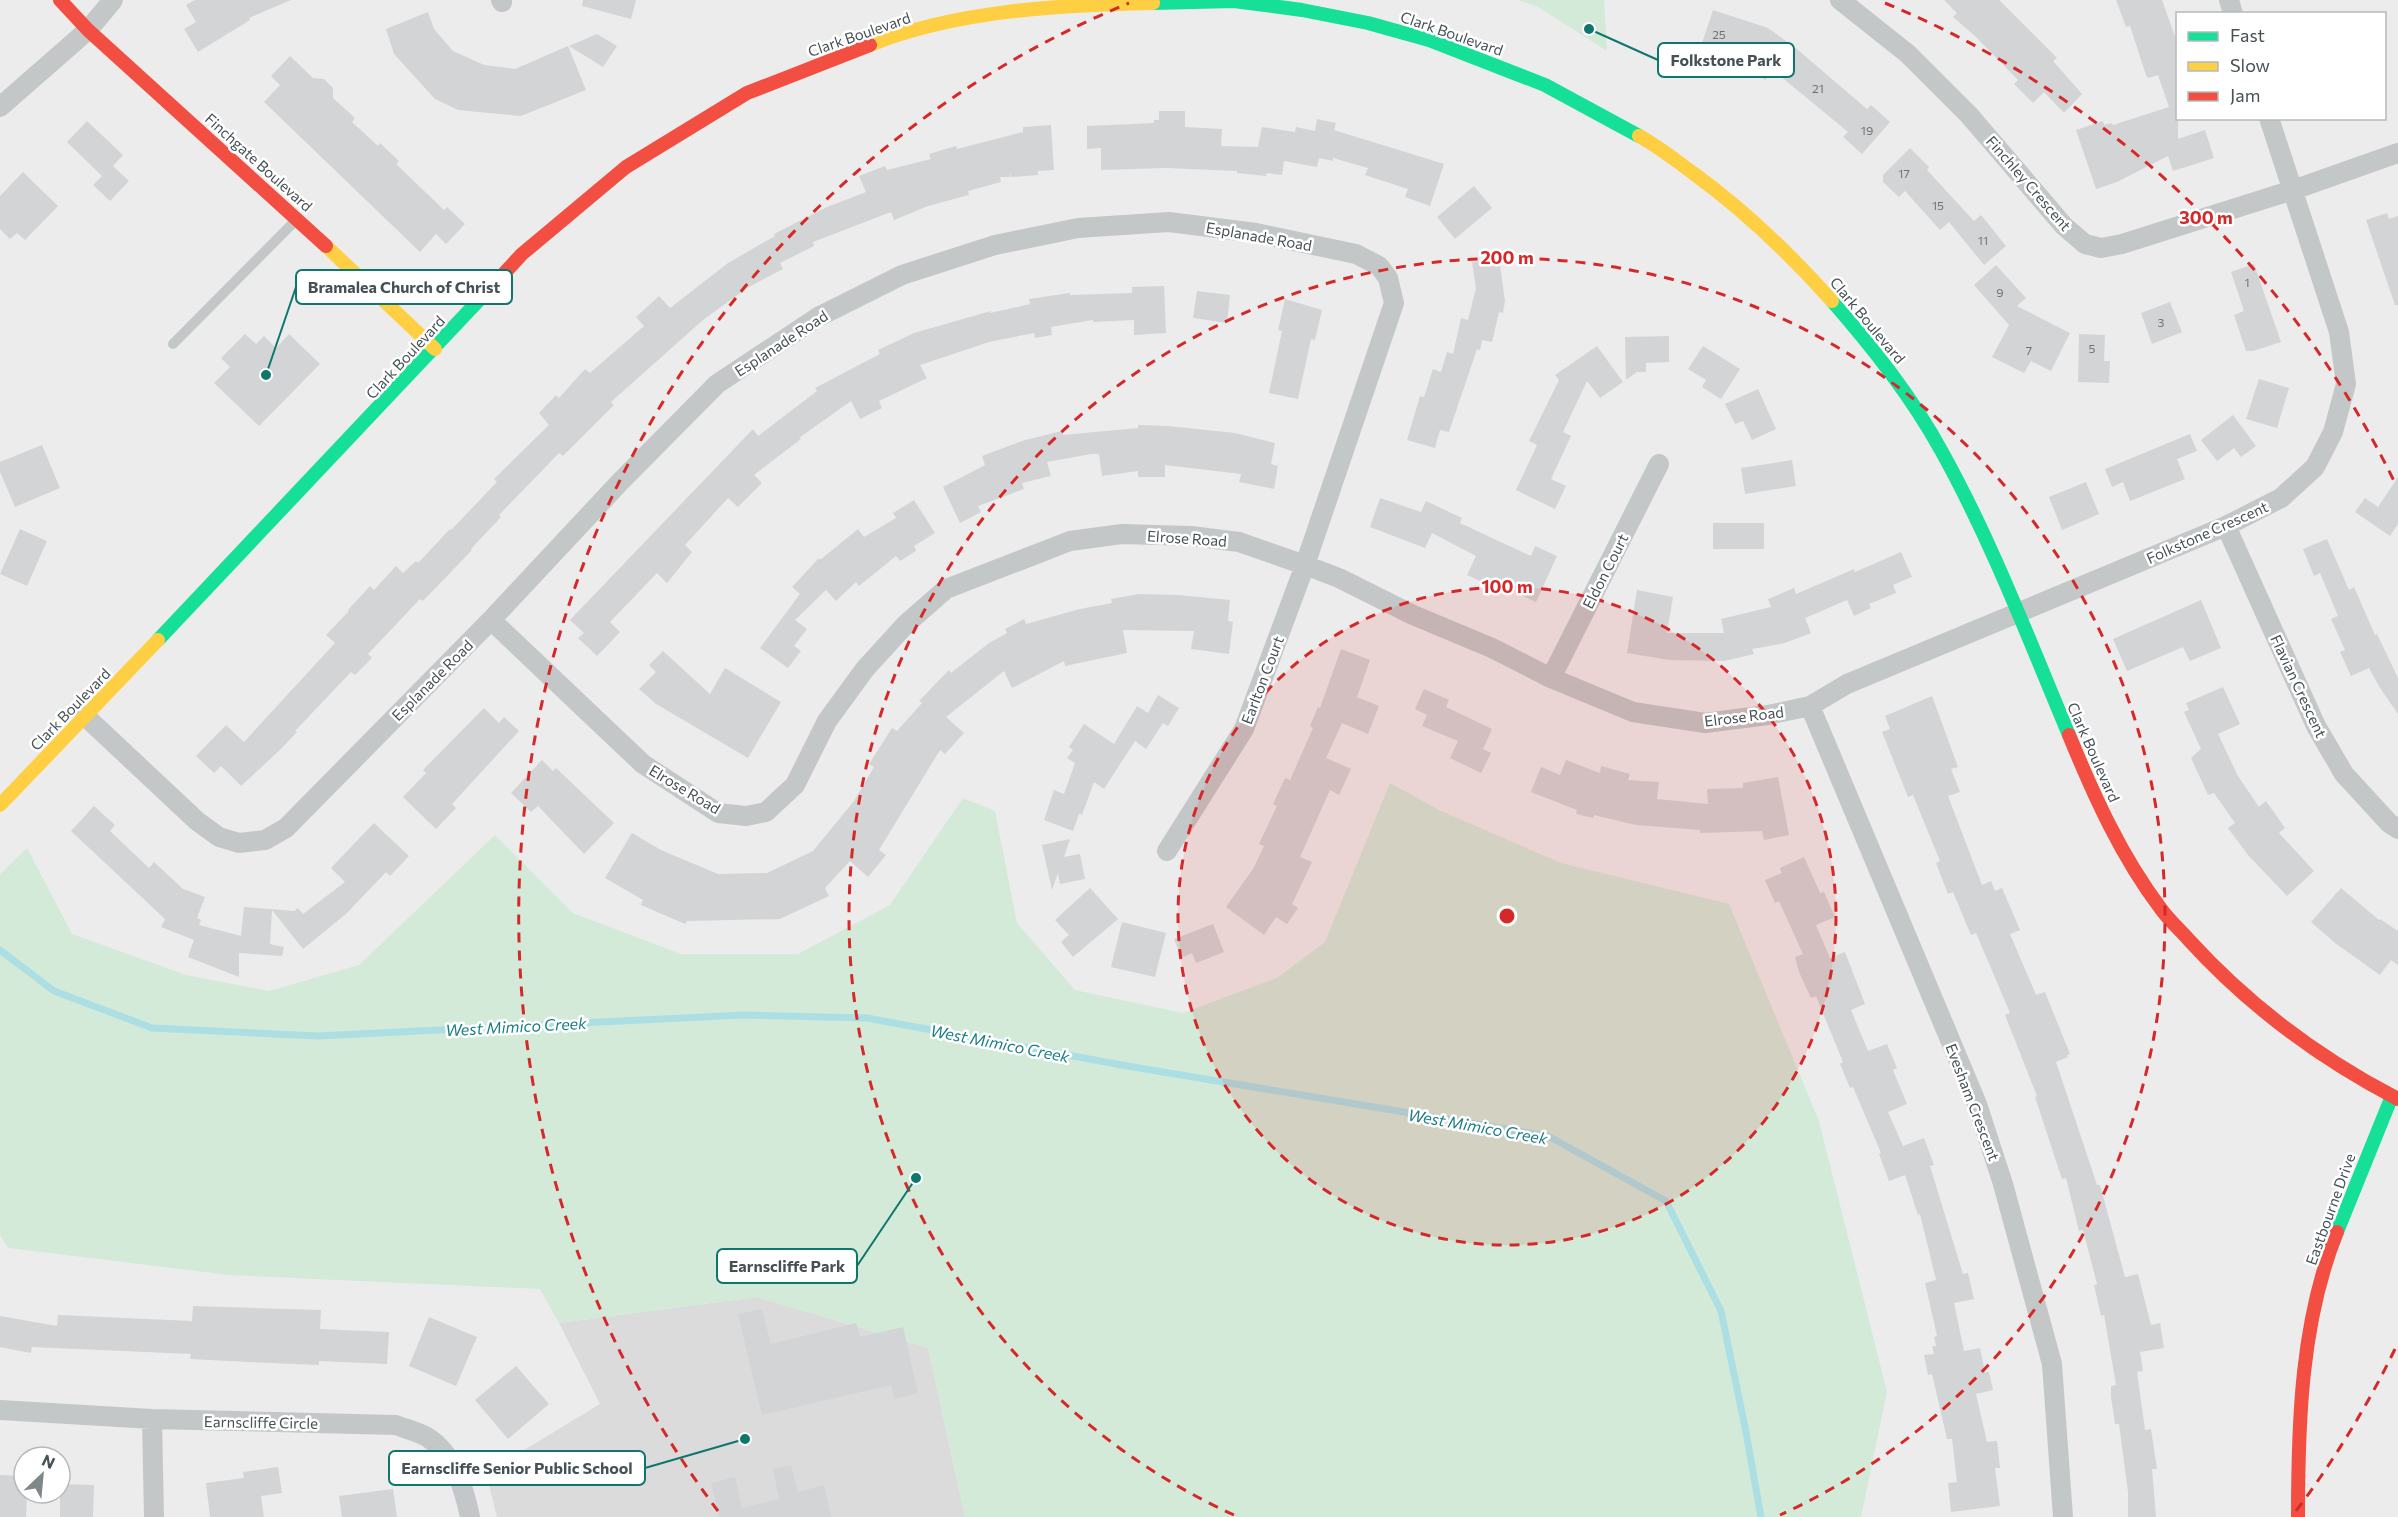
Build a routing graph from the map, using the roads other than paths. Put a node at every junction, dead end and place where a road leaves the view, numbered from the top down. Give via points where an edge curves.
1 (60, 0) edge
2 (113, 0) edge
3 (1840, 0) edge
4 (1071, 3) edge
5 (88, 30) junction
6 (0, 107) edge
7 (2269, 120) edge
8 (2398, 153) edge
9 (2293, 190) junction
10 (297, 219) junction
11 (173, 344) dead end
12 (435, 349) junction
13 (1659, 464) dead end
14 (2226, 526) junction
15 (1305, 565) junction
16 (2018, 613) junction
17 (491, 620) junction
18 (1551, 678) junction
19 (1810, 706) junction
20 (86, 716) junction
21 (0, 805) edge
22 (2398, 829) edge
23 (1167, 851) dead end
24 (2395, 1097) edge
25 (0, 1410) edge
26 (152, 1419) junction
27 (154, 1517) edge
28 (470, 1517) edge
29 (2063, 1517) edge
30 (2298, 1517) edge

1 - 5 street, Finchgate Boulevard
2 - 5 street
3 - 9 street, Finchley Crescent via 1908,54 1969,115 2064,226 2085,244 2101,248 2122,244
4 - 12 street, Clark Boulevard via 965,18 887,38 747,93 626,167 522,254
4 - 16 street, Clark Boulevard via 1233,1 1366,23 1429,40 1545,85 1654,144 1734,203 1806,272 1880,355 1942,451
5 - 6 street
5 - 10 street, Finchgate Boulevard
7 - 9 street, Folkstone Crescent
8 - 9 street
9 - 14 street, Folkstone Crescent via 2339,332 2346,384 2333,432 2315,467 2281,498
10 - 11 lane
10 - 12 street, Finchgate Boulevard
12 - 20 street, Clark Boulevard
13 - 18 street, Eldon Court
14 - 16 street, Folkstone Crescent
14 - 22 street, Flavian Crescent via 2322,736 2344,774
15 - 17 street, Elrose Road via 1239,542 1122,534 1070,541 946,589 906,624 865,669 827,721 795,785 766,812 746,816 718,813 643,764
15 - 17 street, Esplanade Road via 1394,303 1388,278 1379,266 1356,254 1256,233 1169,222 1078,228 995,245 902,275 818,318 717,384
15 - 18 street, Elrose Road
15 - 23 street, Earlton Court via 1244,729
16 - 19 street, Elrose Road via 1847,684
16 - 24 street, Clark Boulevard via 2093,793 2115,837 2161,909 2218,972 2270,1018 2359,1079
17 - 20 street, Esplanade Road via 286,828 265,840 239,843 219,837
18 - 19 street, Elrose Road via 1633,712 1705,723
19 - 29 street, Evesham Crescent via 1977,1104 2003,1184 2052,1364
20 - 21 street, Clark Boulevard
24 - 30 street, Eastbourne Drive via 2326,1259 2307,1342 2298,1456
25 - 26 street, Earnscliffe Circle
26 - 27 street
26 - 28 street, Earnscliffe Circle via 396,1425 427,1437 449,1459 464,1489

